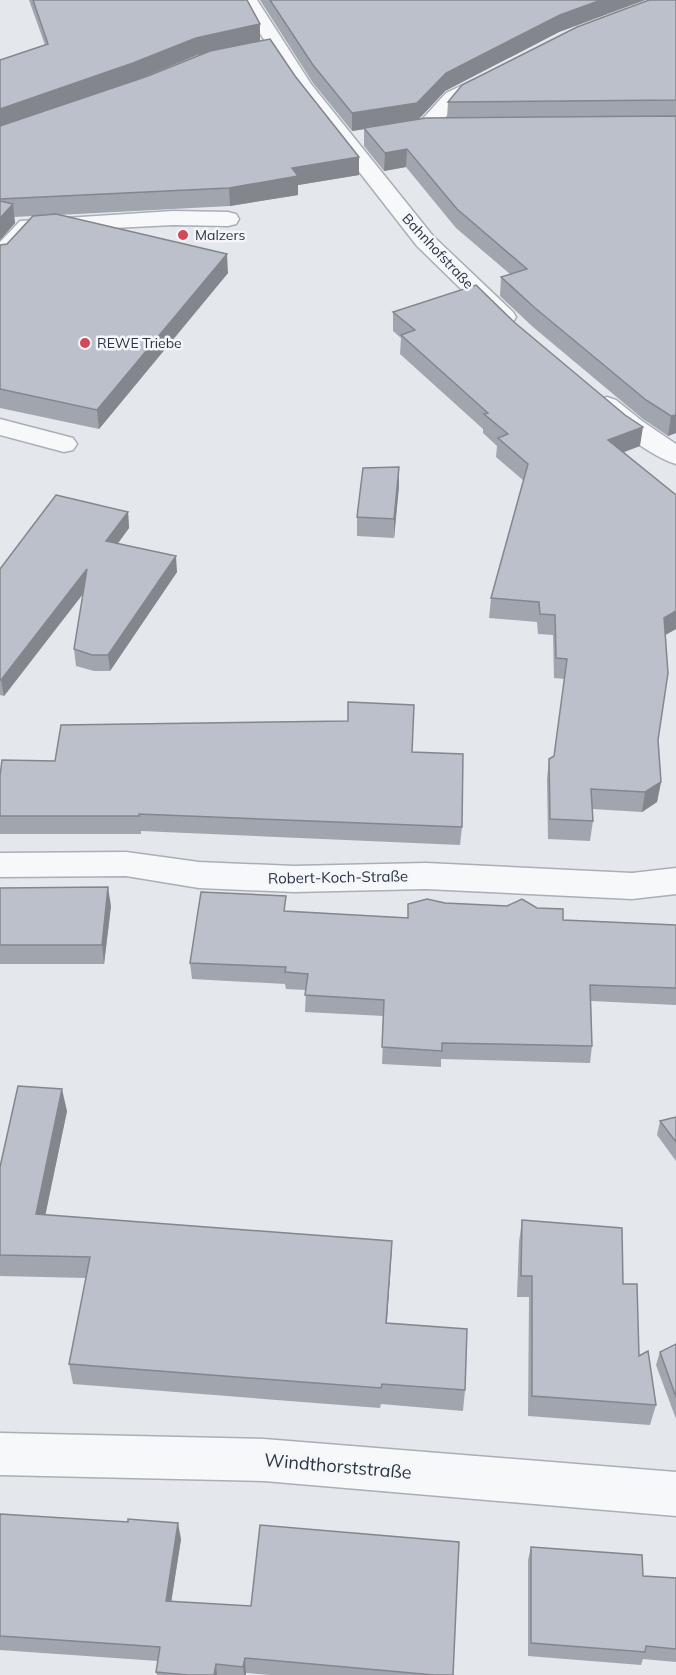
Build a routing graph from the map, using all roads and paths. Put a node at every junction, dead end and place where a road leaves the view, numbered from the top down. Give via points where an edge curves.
1 (248, 0) edge
2 (508, 70) edge
3 (425, 128) junction
4 (449, 128) edge
5 (403, 131) edge
6 (228, 219) dead end
7 (0, 256) edge
8 (523, 334) edge
9 (587, 388) edge
10 (0, 427) edge
11 (64, 444) dead end
12 (676, 456) edge
13 (0, 865) edge
14 (676, 881) edge
15 (0, 1454) edge
16 (676, 1494) edge

1 - 8 street, Bahnhofstraße via 266,49 358,138 425,240
2 - 3 street via 453,97
3 - 4 street
3 - 5 street
6 - 7 street via 28,226
9 - 12 street via 633,427
10 - 11 street
13 - 14 street, Robert-Koch-Straße via 126,864 199,875 294,879 426,876 632,886
15 - 16 street, Windthorststraße via 264,1460

